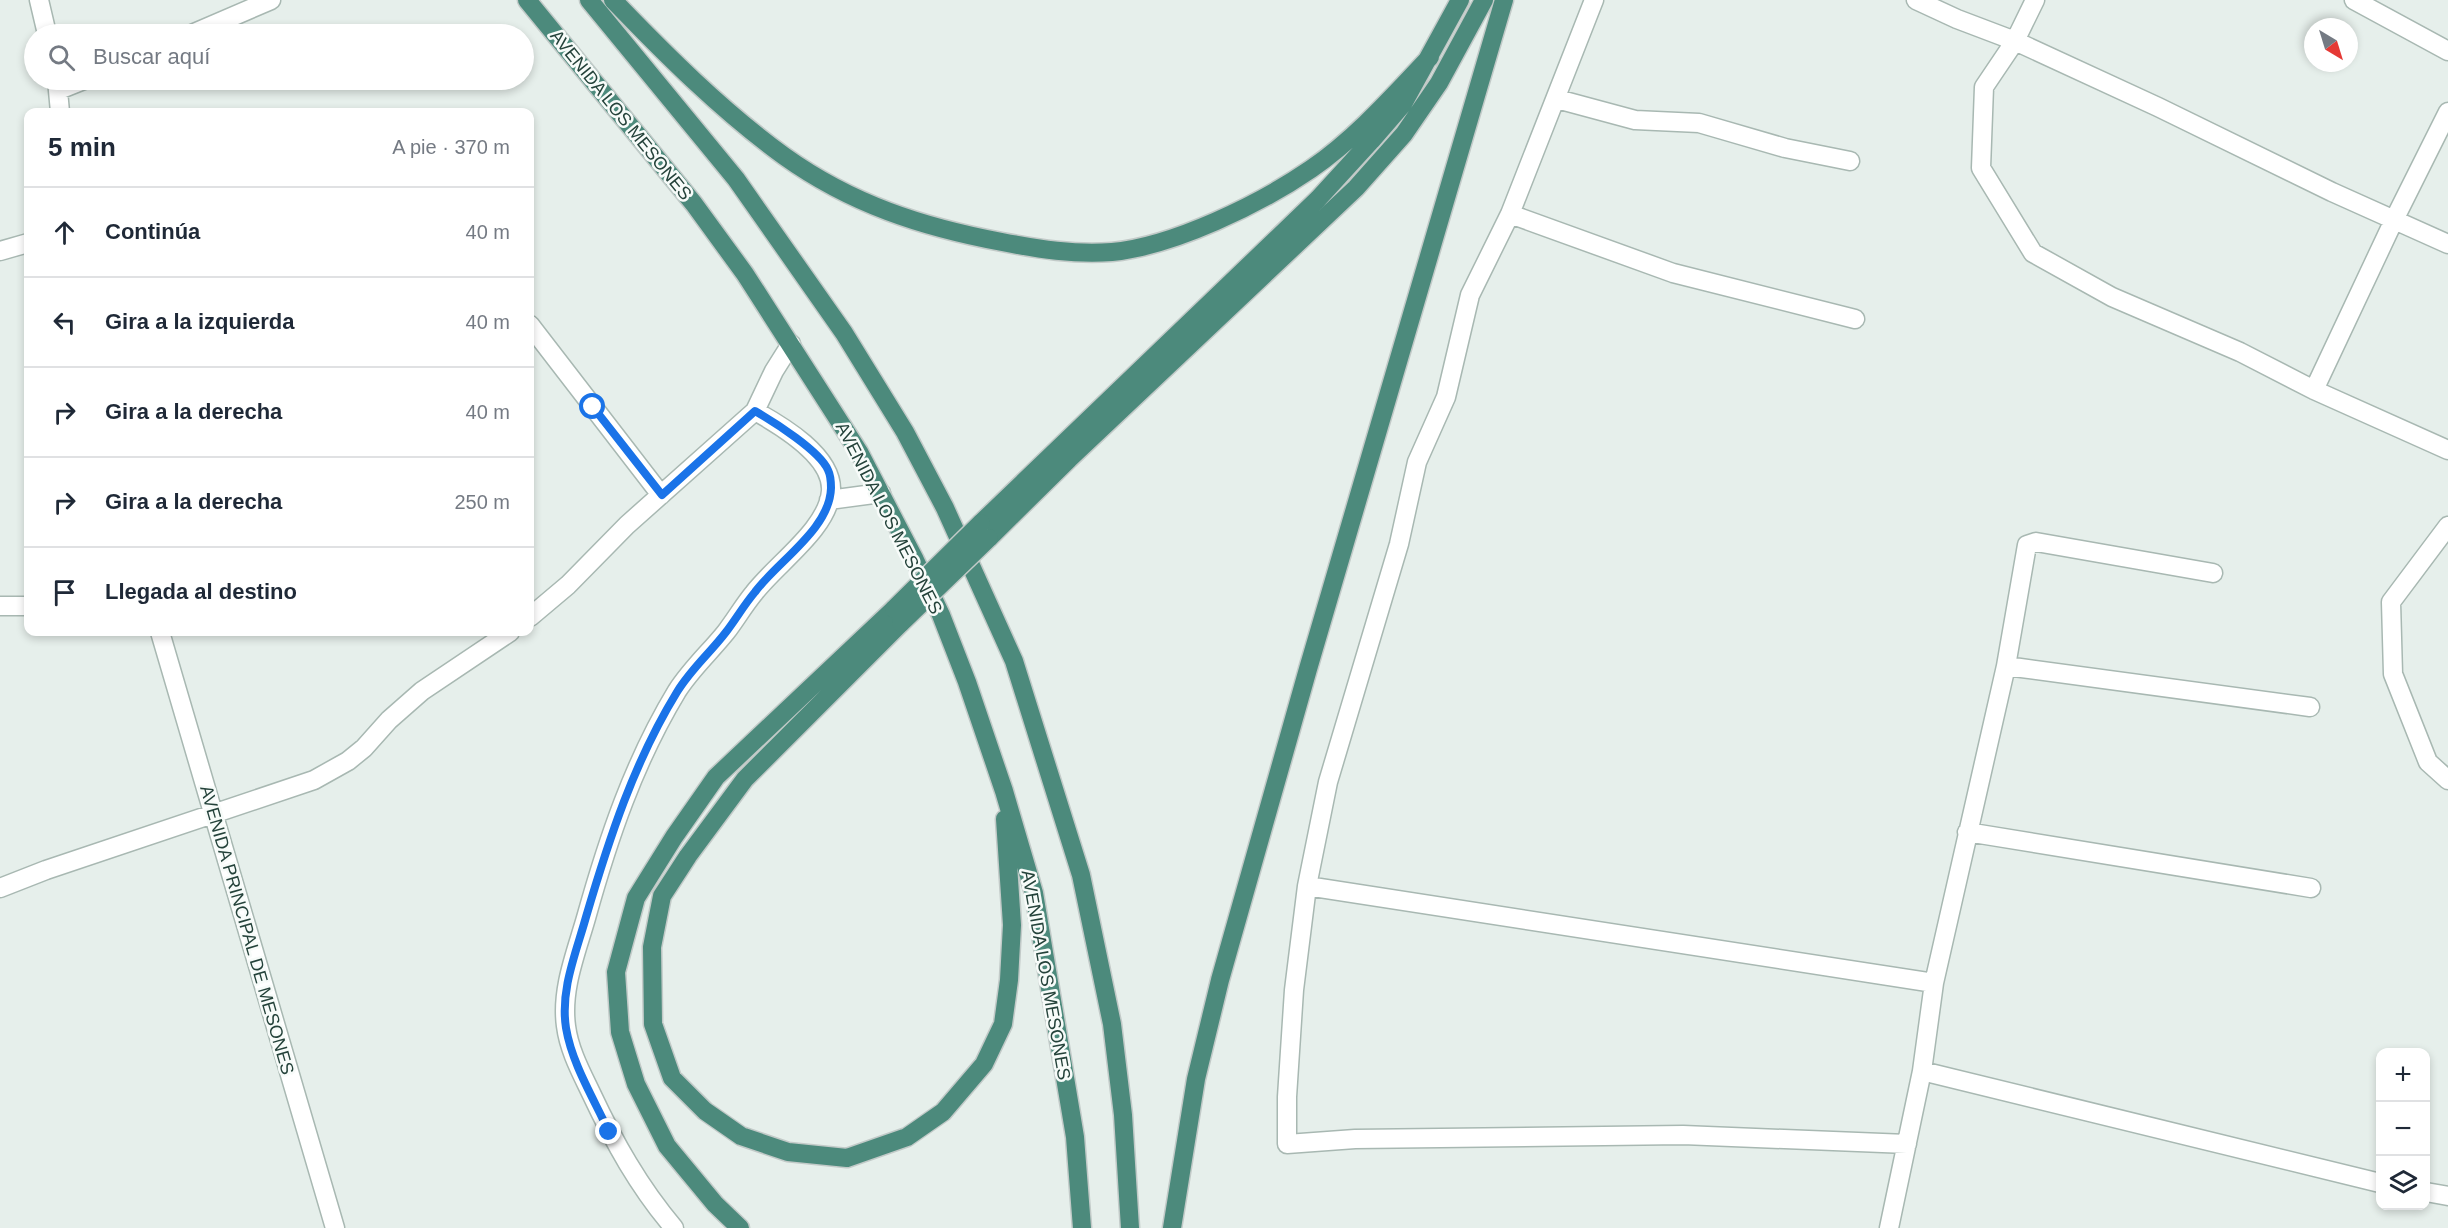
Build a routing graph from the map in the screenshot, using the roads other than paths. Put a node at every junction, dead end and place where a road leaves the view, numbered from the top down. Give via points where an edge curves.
1 (39, 0) edge
2 (271, 0) edge
3 (527, 0) edge
4 (589, 0) edge
5 (613, 0) edge
6 (1460, 0) edge
7 (1484, 0) edge
8 (1504, 0) edge
9 (1594, 0) edge
10 (1916, 0) edge
11 (2035, 0) edge
12 (2354, 0) edge
13 (45, 24) edge
14 (215, 24) edge
15 (2015, 41) junction
16 (2448, 51) edge
17 (1430, 57) junction
18 (58, 90) edge
19 (1557, 99) junction
20 (60, 108) edge
21 (2448, 112) edge
22 (1850, 161) dead end
23 (1510, 214) junction
24 (2394, 220) junction
25 (24, 244) edge
26 (2448, 244) edge
27 (0, 251) edge
28 (1855, 319) dead end
29 (534, 330) edge
30 (791, 344) junction
31 (2314, 390) junction
32 (755, 411) junction
33 (2448, 450) edge
34 (881, 493) junction
35 (662, 495) junction
36 (829, 500) junction
37 (985, 530) junction
38 (2447, 532) edge
39 (2213, 573) dead end
40 (0, 606) edge
41 (24, 606) edge
42 (534, 614) edge
43 (898, 616) junction
44 (161, 636) edge
45 (504, 636) edge
46 (2006, 666) junction
47 (2310, 707) dead end
48 (2448, 780) edge
49 (1004, 791) junction
50 (213, 814) junction
51 (1967, 832) junction
52 (1307, 886) junction
53 (0, 888) edge
54 (2311, 888) dead end
55 (1934, 983) junction
56 (1922, 1071) junction
57 (1907, 1144) junction
58 (2376, 1182) edge
59 (2430, 1193) edge
60 (2448, 1196) edge
61 (335, 1228) edge
62 (674, 1228) edge
63 (740, 1228) edge
64 (1082, 1228) edge
65 (1130, 1228) edge
66 (1172, 1228) edge
67 (1889, 1228) edge

1 - 13 street
2 - 14 street
3 - 30 highway, AVENIDA LOS MESONES via 694,204
4 - 65 highway via 736,179 844,333 905,432 945,508 1014,661 1081,875 1110,1014 1123,1115
5 - 17 highway via 722,106 784,156 848,194 879,210 944,231 1078,252 1113,252 1174,237 1263,198 1312,168 1367,122
6 - 17 highway
7 - 37 highway via 1440,83 1404,134 1356,188
8 - 66 highway via 1223,969 1196,1079
9 - 19 street
10 - 15 street
11 - 15 street
12 - 16 street
15 - 24 street
15 - 31 street via 1984,87 1982,168 2033,253 2112,297 2240,352
17 - 37 highway via 1403,104 1318,199
18 - 20 street
19 - 22 street via 1635,120 1699,123 1785,148
19 - 23 street
21 - 24 street
23 - 28 street via 1673,273
23 - 52 street via 1470,295 1446,398 1417,462 1399,544 1328,782
24 - 26 street
24 - 31 street
25 - 27 street
29 - 35 street
30 - 32 street
30 - 34 highway, AVENIDA LOS MESONES via 860,452
31 - 33 street
32 - 35 street
32 - 36 street via 793,435 822,462 830,479
34 - 36 street
34 - 49 highway, AVENIDA LOS MESONES via 941,615
35 - 42 street
36 - 62 street via 811,533 754,592 725,634 693,669 665,712 613,827 569,975 564,1010 572,1053 625,1160
37 - 43 highway, bridge
38 - 48 street via 2391,602 2391,614 2393,674 2428,762
39 - 46 street via 2036,542 2027,545
40 - 41 street
43 - 49 highway via 745,779 662,896 652,947 653,1024 672,1078 705,1111 741,1136 788,1152 847,1158 907,1137 943,1112 984,1064 1003,1024 1012,925
43 - 63 highway via 716,777 636,898 616,972 620,1032 641,1094 667,1146
44 - 50 street, AVENIDA PRINCIPAL DE MESONES
45 - 50 street via 422,691 364,748 331,771
46 - 47 street
46 - 51 street
49 - 64 highway, AVENIDA LOS MESONES via 1034,893 1075,1137
50 - 53 street
50 - 61 street, AVENIDA PRINCIPAL DE MESONES
51 - 54 street
51 - 55 street
52 - 55 street
52 - 57 street via 1294,990 1287,1144 1355,1139 1683,1134
55 - 56 street
56 - 57 street
56 - 58 street
57 - 67 street
59 - 60 street

